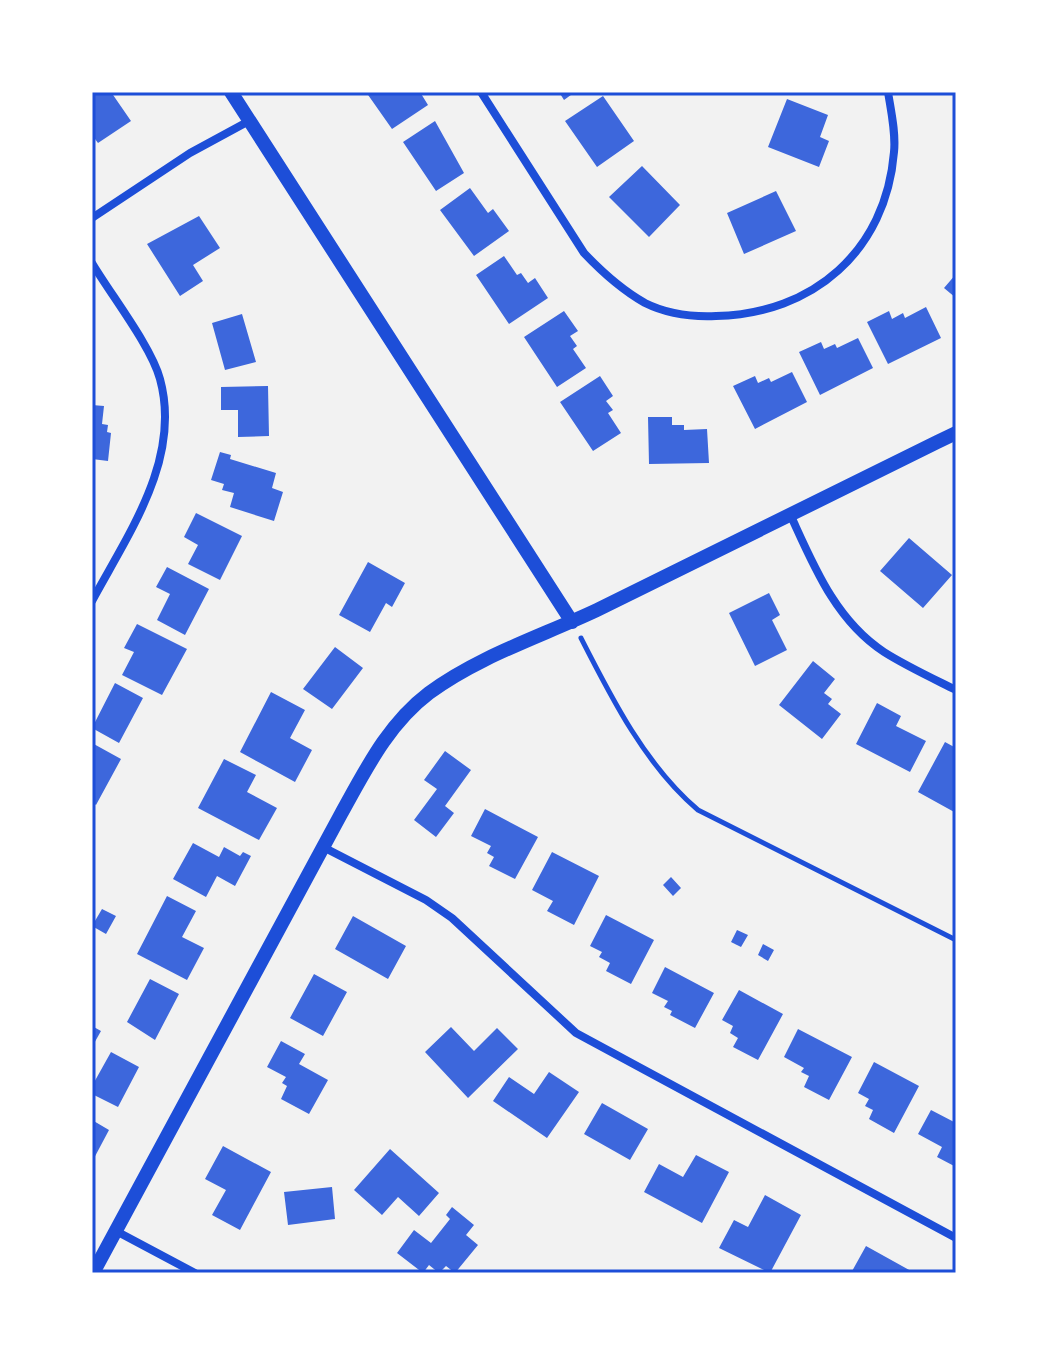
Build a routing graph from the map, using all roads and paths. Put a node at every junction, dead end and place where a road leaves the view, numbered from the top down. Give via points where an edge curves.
1 (231, 92) edge
2 (481, 92) edge
3 (888, 92) edge
4 (249, 121) junction
5 (92, 218) edge
6 (92, 263) edge
7 (956, 433) edge
8 (790, 514) junction
9 (92, 601) edge
10 (572, 622) junction
11 (956, 690) edge
12 (323, 847) junction
13 (956, 940) edge
14 (116, 1231) junction
15 (956, 1238) edge
16 (93, 1273) edge
17 (195, 1273) edge

1 - 4 street
2 - 3 street via 584,253 646,303 697,317 749,315 797,301 852,257 881,208 891,175 895,150
4 - 5 street
4 - 10 street
6 - 9 street via 154,365 167,419 158,472
7 - 8 street
8 - 10 street
8 - 11 street via 821,583 850,621 882,651
10 - 12 street via 471,668 430,692 401,718
10 - 13 path via 607,690 671,787 698,810
12 - 14 street
12 - 15 street via 452,918 576,1033
14 - 16 street
14 - 17 street

